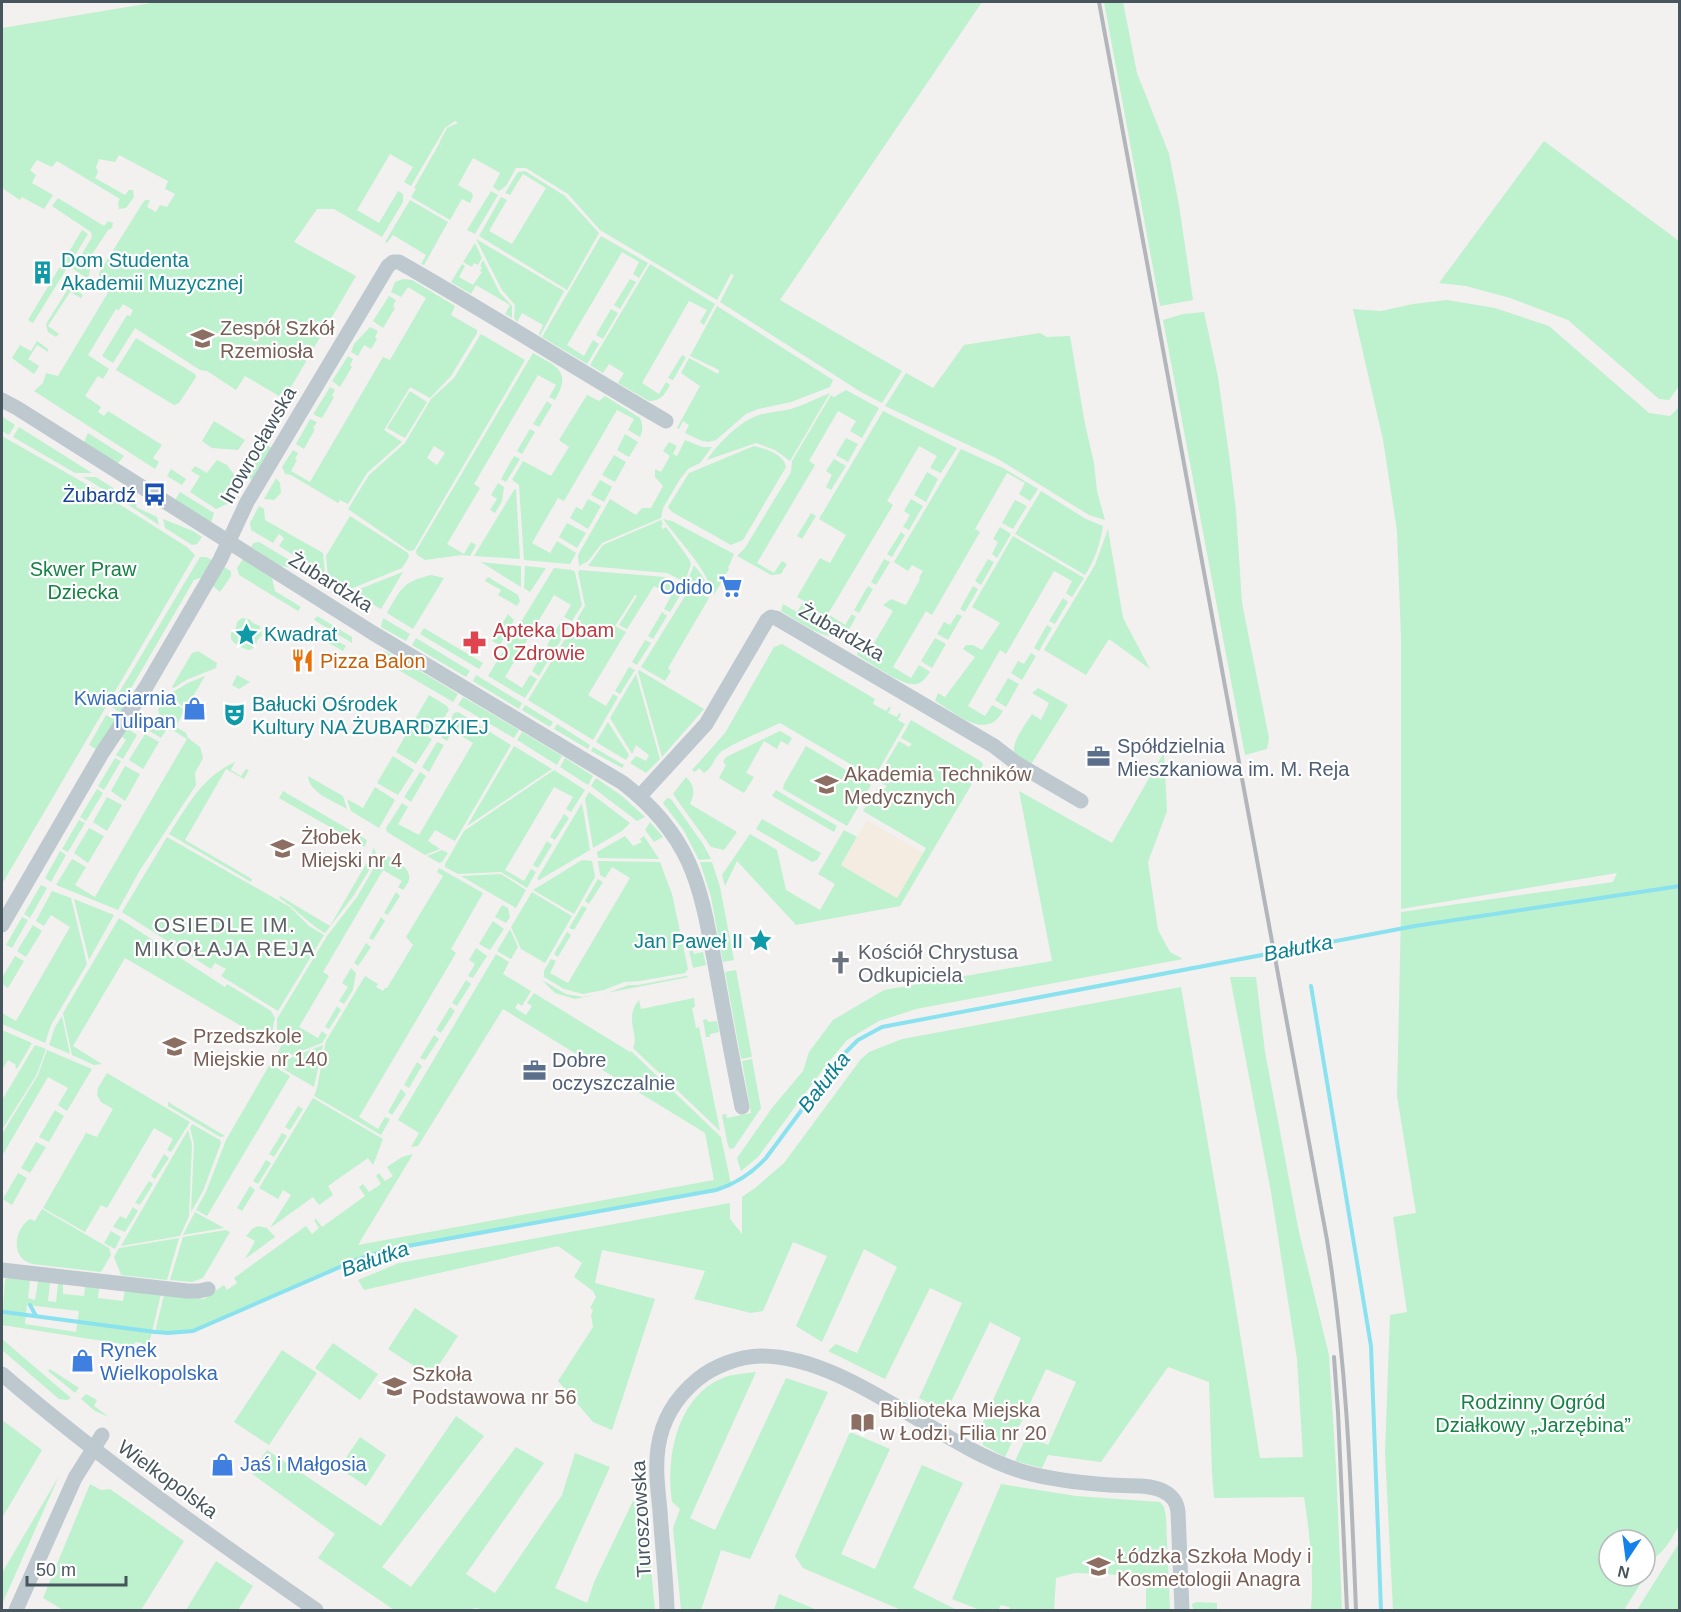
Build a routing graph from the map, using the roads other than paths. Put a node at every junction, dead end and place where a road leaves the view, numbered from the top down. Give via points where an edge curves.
1 (2, 400) edge
2 (666, 421) dead end
3 (229, 542) junction
4 (640, 796) junction
5 (1082, 801) dead end
6 (2, 925) edge
7 (742, 1107) dead end
8 (2, 1270) edge
9 (208, 1288) dead end
10 (2, 1374) edge
11 (102, 1435) dead end
12 (92, 1449) junction
13 (16, 1611) edge
14 (316, 1611) edge
15 (668, 1611) edge
16 (1182, 1611) edge

1 - 3 street, Żubardzka
2 - 3 street, Inowrocławska via 432,281 393,262 252,495
3 - 4 street, Żubardzka
3 - 6 street, Inowrocławska
4 - 5 street, Żubardzka via 706,724 771,617
4 - 7 street, Żubardzka via 677,840 701,894
8 - 9 street via 190,1292
10 - 12 street, Wielkopolska
11 - 12 street
12 - 13 street via 75,1478
12 - 14 street, Wielkopolska
15 - 16 street, Turoszowska via 656,1472 663,1428 677,1400 704,1374 753,1356 784,1358 840,1377 981,1456 1014,1469 1084,1483 1164,1492 1177,1502

